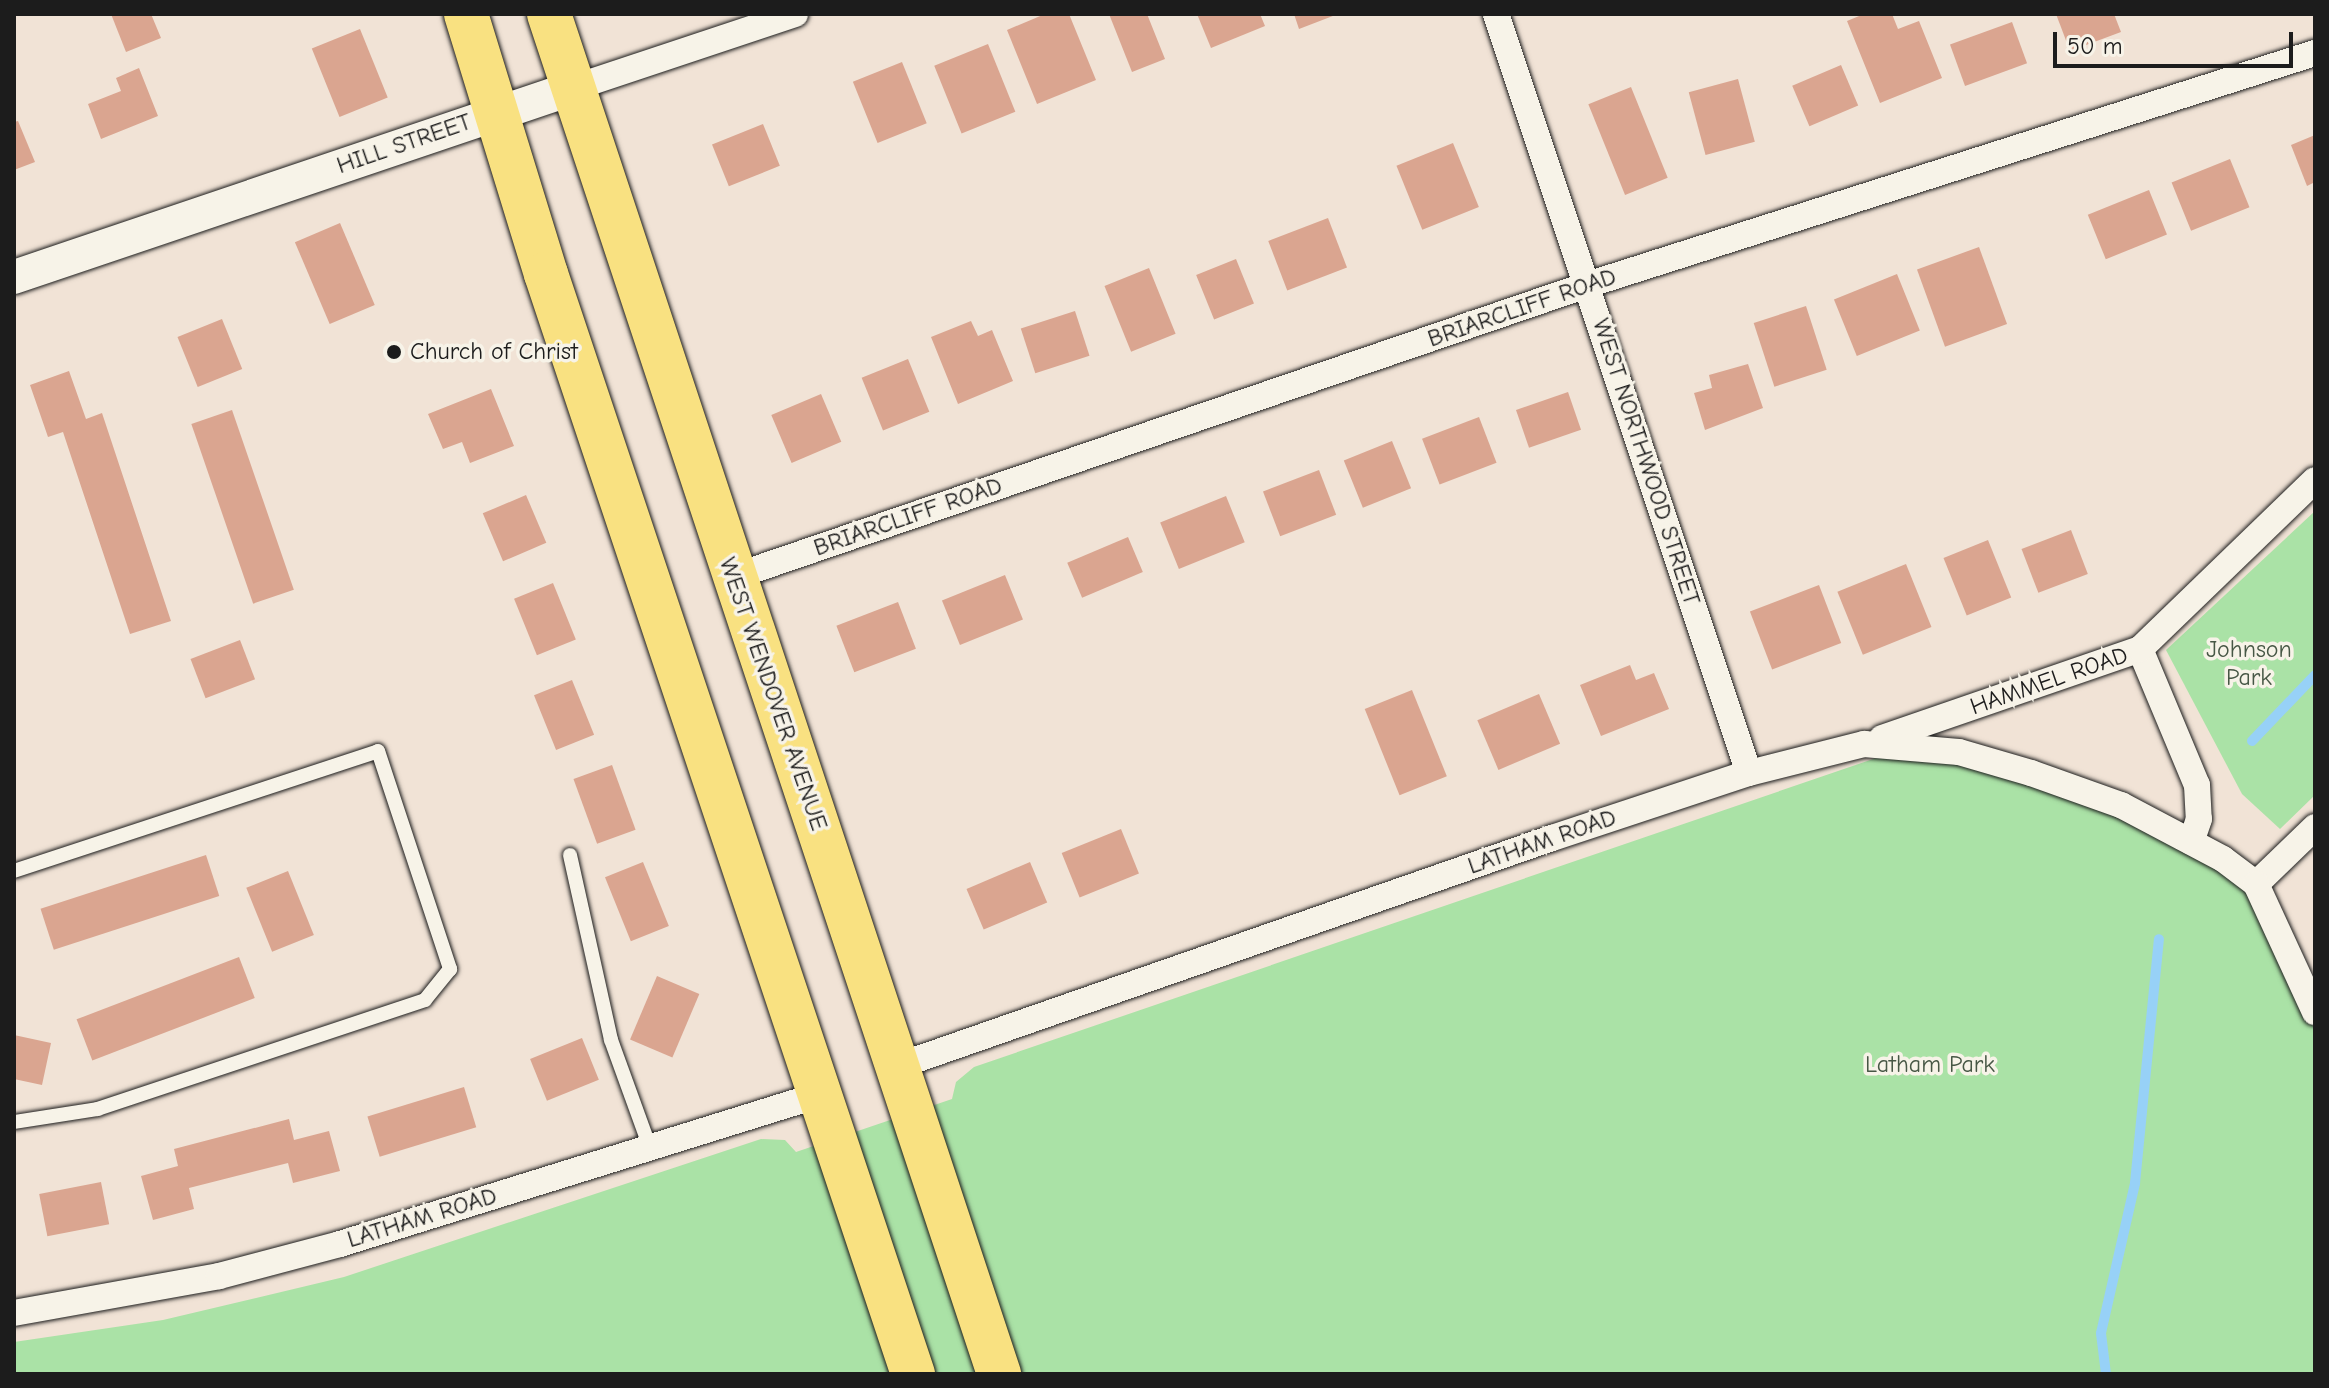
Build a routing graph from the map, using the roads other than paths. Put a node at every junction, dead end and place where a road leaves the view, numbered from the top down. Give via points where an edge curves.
1 (466, 14) edge
2 (549, 14) edge
3 (795, 14) edge
4 (1496, 14) edge
5 (2315, 53) edge
6 (573, 88) junction
7 (499, 112) junction
8 (14, 277) edge
9 (1587, 285) junction
10 (2315, 480) edge
11 (733, 577) junction
12 (2140, 649) junction
13 (1864, 744) junction
14 (1749, 773) junction
15 (2315, 827) edge
16 (2191, 842) junction
17 (570, 855) dead end
18 (14, 871) edge
19 (2256, 884) junction
20 (2315, 1012) edge
21 (898, 1066) junction
22 (822, 1094) junction
23 (14, 1122) edge
24 (650, 1148) junction
25 (14, 1313) edge
26 (913, 1374) edge
27 (999, 1374) edge

1 - 7 highway
2 - 6 highway, WEST WENDOVER AVENUE
3 - 6 street, HILL STREET
4 - 9 street, WEST NORTHWOOD STREET
5 - 9 street, BRIARCLIFF ROAD
6 - 7 street, HILL STREET
6 - 11 highway, WEST WENDOVER AVENUE
7 - 8 street, HILL STREET
7 - 22 highway via 546,274
9 - 11 street, BRIARCLIFF ROAD
9 - 14 street, WEST NORTHWOOD STREET
10 - 12 street, HAMMEL ROAD
11 - 21 highway, WEST WENDOVER AVENUE
12 - 13 street, HAMMEL ROAD
12 - 16 street via 2197,785 2199,819
13 - 14 street, LATHAM ROAD
13 - 16 street, LATHAM ROAD via 1959,752 2031,773 2121,805
14 - 21 street, LATHAM ROAD
15 - 19 street
16 - 19 street, LATHAM ROAD
17 - 24 lane via 611,1040
18 - 23 lane via 378,751 450,955 441,988 425,1000 98,1109
19 - 20 street
21 - 27 highway, WEST WENDOVER AVENUE
22 - 24 street, LATHAM ROAD
22 - 26 highway
24 - 25 street, LATHAM ROAD via 219,1276

